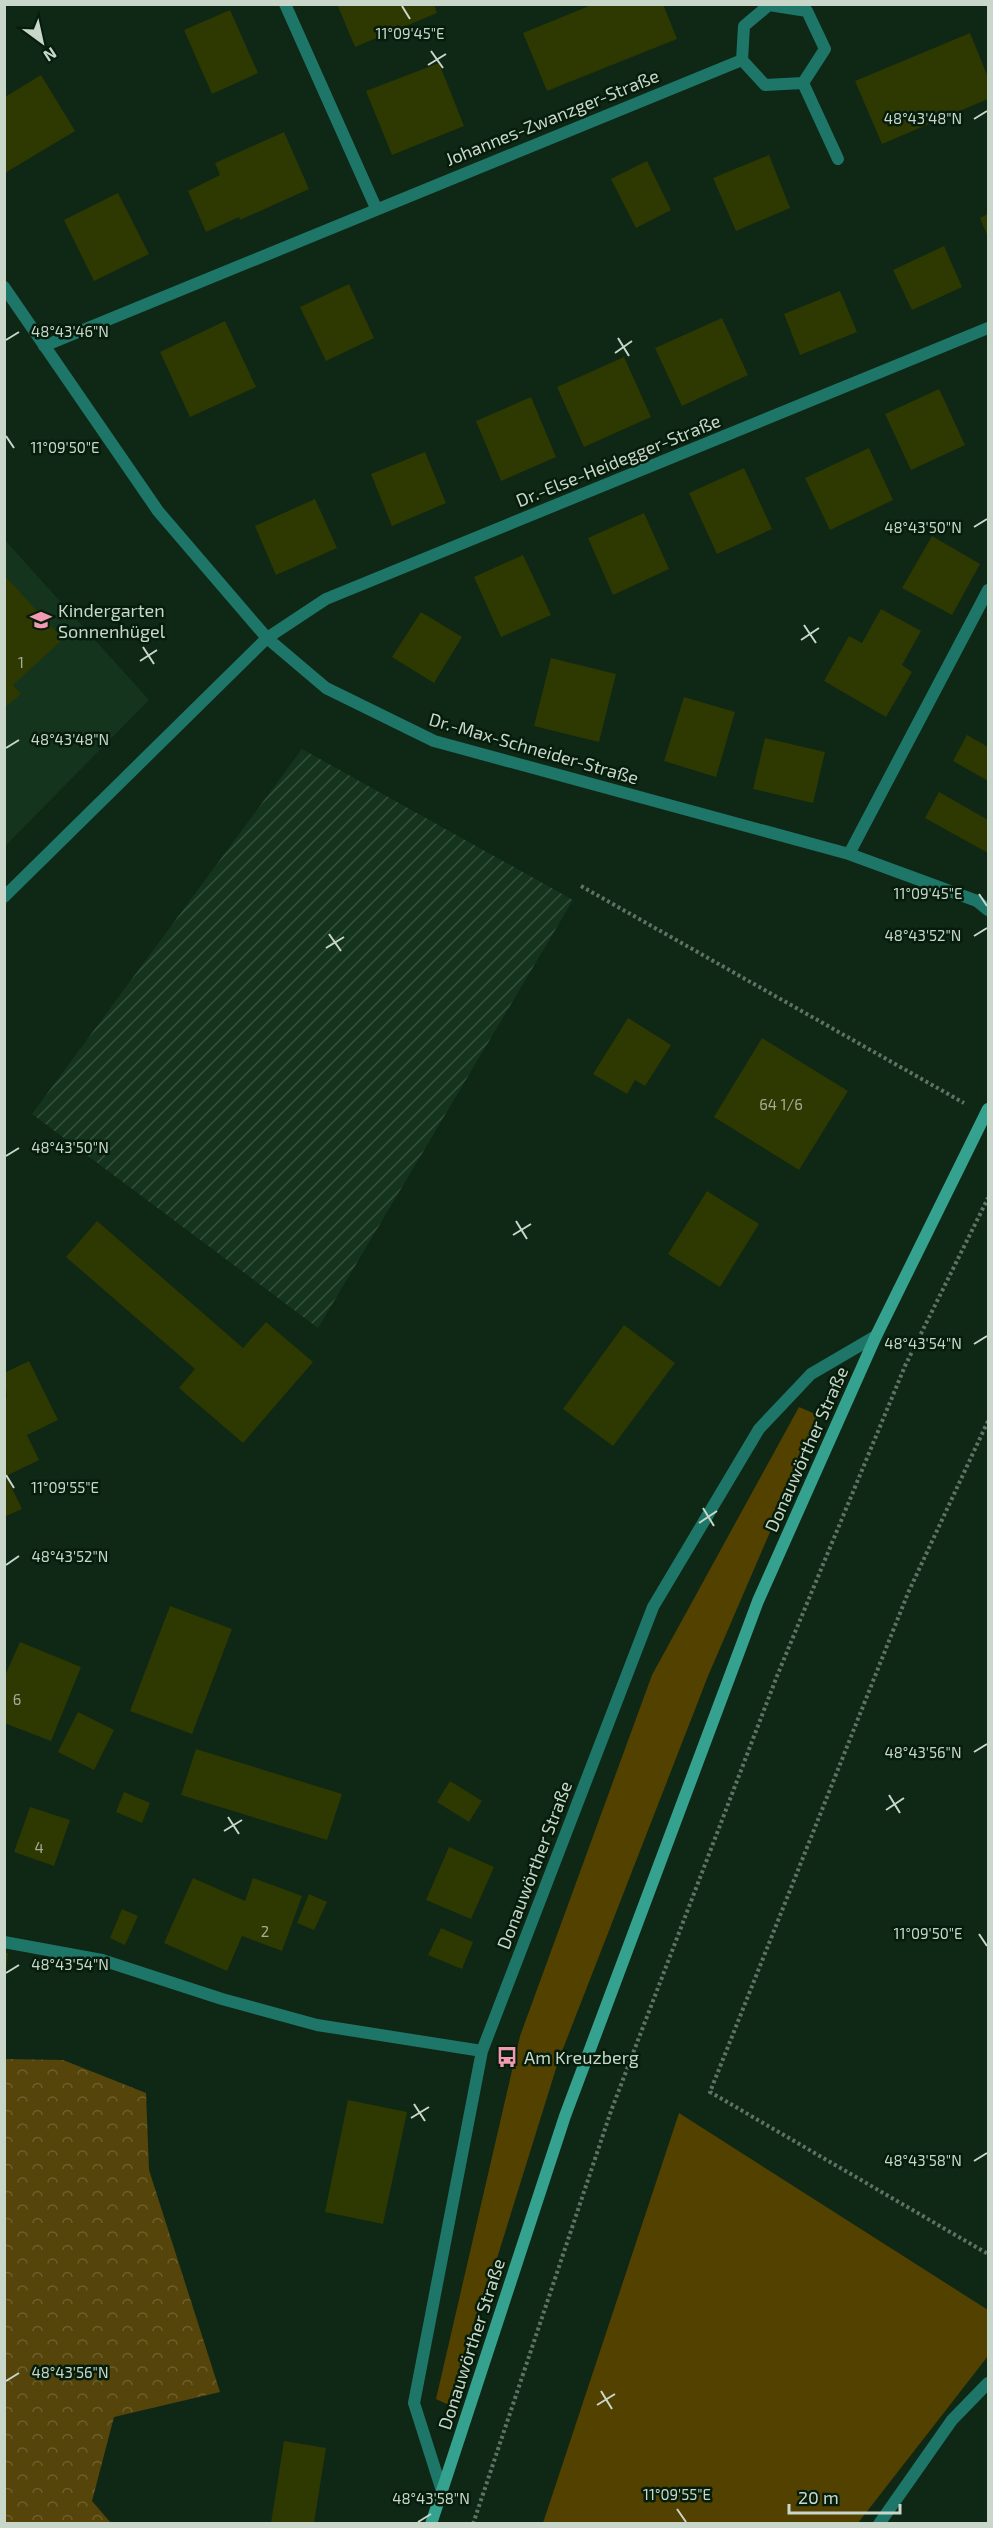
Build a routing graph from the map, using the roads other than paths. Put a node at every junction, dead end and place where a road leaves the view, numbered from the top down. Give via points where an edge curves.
1 (285, 4) edge
2 (742, 60) junction
3 (803, 83) junction
4 (838, 159) dead end
5 (376, 208) junction
6 (4, 287) edge
7 (988, 328) edge
8 (44, 346) junction
9 (988, 590) edge
10 (267, 638) junction
11 (849, 855) junction
12 (4, 897) edge
13 (988, 910) edge
14 (987, 1112) edge
15 (876, 1336) junction
16 (4, 1942) edge
17 (482, 2051) junction
18 (988, 2383) edge
19 (442, 2492) junction
20 (431, 2523) edge
21 (879, 2523) edge

1 - 5 street
2 - 3 street via 765,85
2 - 3 street via 744,26 769,4 807,11 825,49
2 - 5 street, Johannes-Zwanzger-Straße
3 - 4 street
5 - 8 street, Johannes-Zwanzger-Straße
6 - 8 street, Dr.-Max-Schneider-Straße
7 - 10 street, Dr.-Else-Heidegger-Straße via 326,599
8 - 10 street, Dr.-Max-Schneider-Straße via 158,511
9 - 11 street
10 - 11 street, Dr.-Max-Schneider-Straße via 326,688 434,741
10 - 12 street, Dr.-Else-Heidegger-Straße
11 - 13 street, Dr.-Max-Schneider-Straße via 977,901
14 - 15 main road, Donauwörther Straße
15 - 17 street, Donauwörther Straße via 810,1374 759,1429 653,1607
15 - 19 main road, Donauwörther Straße via 758,1601 565,2116
16 - 17 street via 102,1960 317,2025
17 - 19 street, Donauwörther Straße via 414,2403
18 - 21 street via 952,2420
19 - 20 main road, Donauwörther Straße

